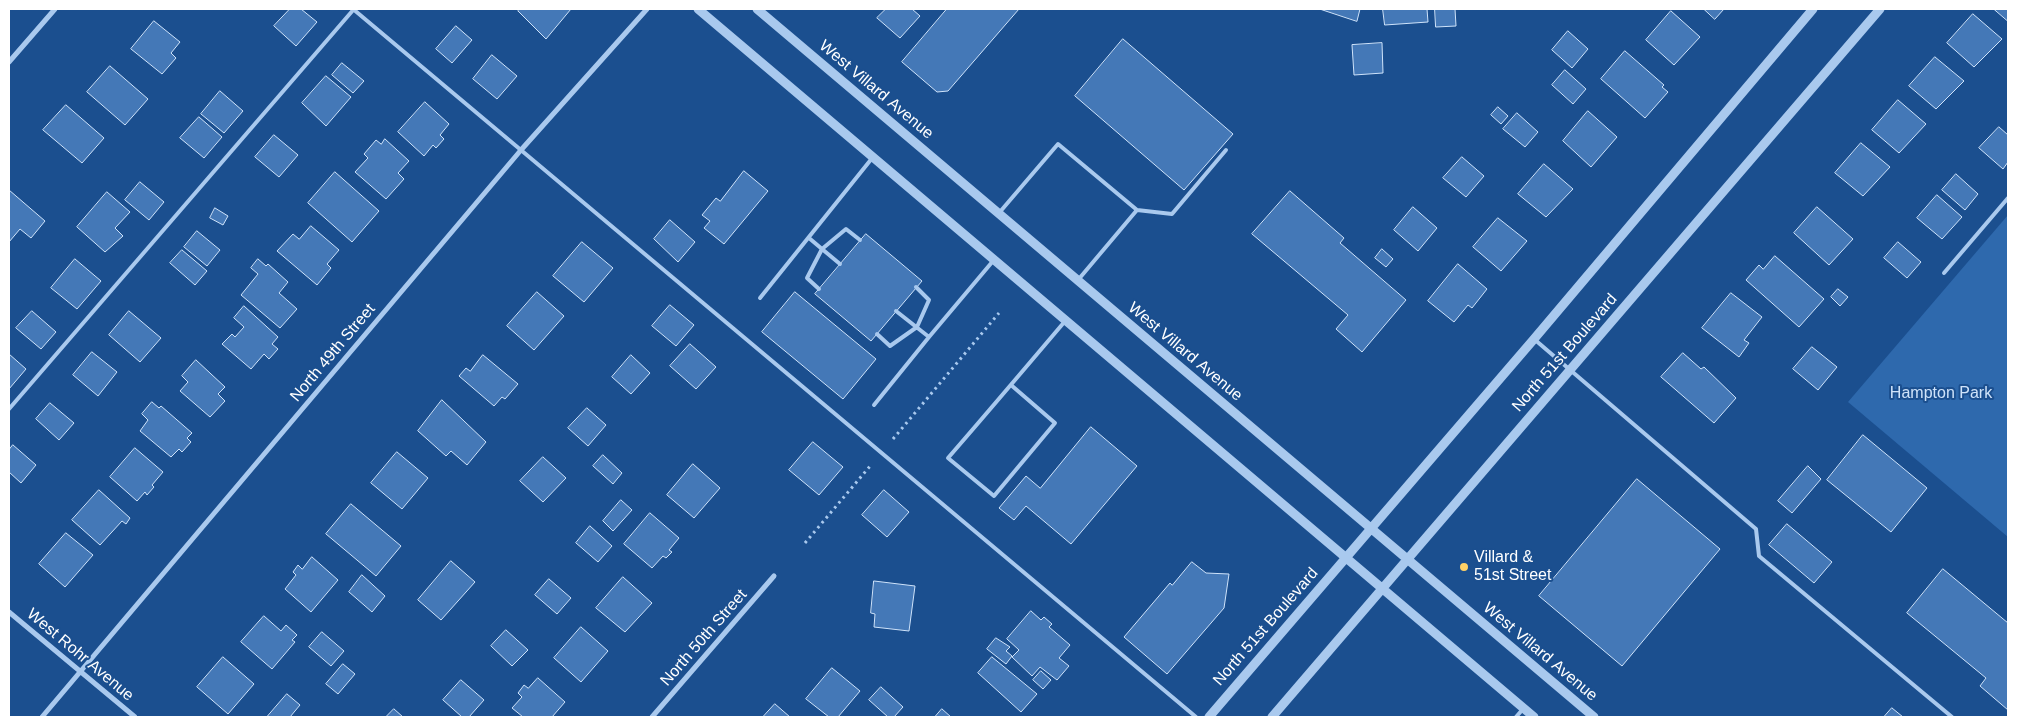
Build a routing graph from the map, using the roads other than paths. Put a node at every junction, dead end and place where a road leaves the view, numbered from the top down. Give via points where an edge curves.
1 (55, 9) edge
2 (353, 9) edge
3 (647, 9) edge
4 (698, 9) edge
5 (757, 9) edge
6 (1813, 9) edge
7 (1880, 9) edge
8 (9, 62) edge
9 (521, 150) junction
10 (1226, 150) dead end
11 (873, 157) junction
12 (2008, 198) edge
13 (1137, 210) junction
14 (998, 214) junction
15 (808, 238) junction
16 (860, 240) dead end
17 (822, 249) junction
18 (994, 259) junction
19 (840, 264) dead end
20 (1944, 273) dead end
21 (1078, 280) junction
22 (916, 287) dead end
23 (820, 289) dead end
24 (760, 298) dead end
25 (896, 311) dead end
26 (1066, 320) junction
27 (917, 327) junction
28 (877, 334) dead end
29 (929, 337) junction
30 (1534, 339) junction
31 (1571, 370) junction
32 (1011, 385) junction
33 (874, 405) dead end
34 (9, 409) edge
35 (1371, 528) junction
36 (1346, 558) junction
37 (1408, 558) junction
38 (774, 576) dead end
39 (1382, 590) junction
40 (9, 612) edge
41 (81, 672) junction
42 (1523, 708) junction
43 (42, 717) edge
44 (135, 717) edge
45 (652, 717) edge
46 (1196, 717) edge
47 (1209, 717) edge
48 (1272, 717) edge
49 (1516, 717) edge
50 (1534, 717) edge
51 (1594, 717) edge
52 (1952, 717) edge

1 - 8 street
2 - 9 lane
2 - 34 lane
3 - 9 street, North 49th Street
4 - 11 street
5 - 14 street, West Villard Avenue
6 - 30 street, North 51st Boulevard
7 - 31 street, North 51st Boulevard
9 - 41 street, North 49th Street
9 - 46 lane
10 - 13 lane via 1172,214
11 - 15 lane
11 - 18 street
12 - 20 lane
13 - 14 lane via 1058,144
13 - 21 lane
14 - 21 street, West Villard Avenue
15 - 17 lane
15 - 24 lane
16 - 17 lane via 846,228
17 - 19 lane
17 - 23 lane via 807,278
18 - 26 street
18 - 29 lane
21 - 35 street, West Villard Avenue
22 - 27 lane via 929,300
25 - 27 lane
26 - 32 lane
26 - 36 street
27 - 28 lane via 890,346
27 - 29 lane
29 - 33 lane
30 - 31 lane
30 - 35 street, North 51st Boulevard
31 - 37 street, North 51st Boulevard
31 - 52 lane via 1756,529 1759,556
32 - 32 lane via 948,458 994,496 1055,423
35 - 36 street, North 51st Boulevard
35 - 37 street, West Villard Avenue
36 - 39 street
36 - 47 street, North 51st Boulevard
37 - 39 street, North 51st Boulevard
37 - 51 street, West Villard Avenue
38 - 45 street, North 50th Street
39 - 42 street
39 - 48 street, North 51st Boulevard
40 - 41 street, West Rohr Avenue
41 - 43 street, North 49th Street
41 - 44 street, West Rohr Avenue
42 - 49 lane
42 - 50 street

